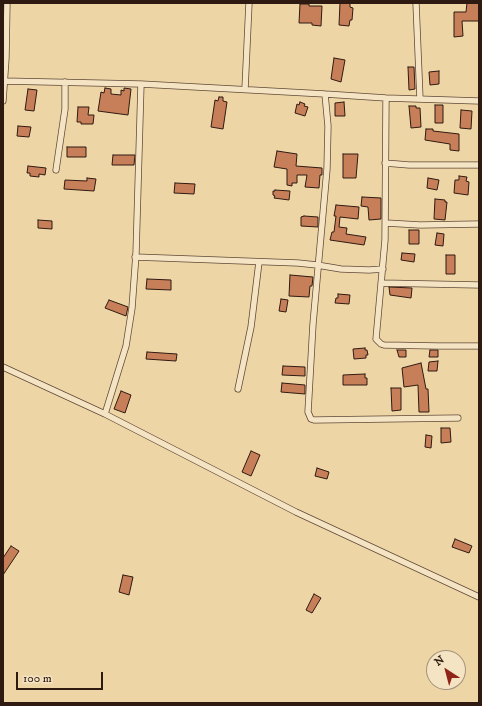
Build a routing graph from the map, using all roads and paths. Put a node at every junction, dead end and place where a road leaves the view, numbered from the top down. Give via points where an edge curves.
1 (7, 3) edge
2 (249, 3) edge
3 (416, 3) edge
4 (5, 19) edge
5 (4, 82) edge
6 (65, 82) junction
7 (141, 84) junction
8 (245, 89) junction
9 (325, 94) junction
10 (386, 98) junction
11 (420, 98) junction
12 (3, 101) edge
13 (479, 101) edge
14 (385, 163) junction
15 (479, 165) edge
16 (56, 170) dead end
17 (386, 223) junction
18 (479, 224) edge
19 (135, 256) junction
20 (259, 262) junction
21 (318, 265) junction
22 (382, 269) junction
23 (381, 283) junction
24 (479, 285) edge
25 (479, 346) edge
26 (3, 367) edge
27 (238, 389) dead end
28 (105, 414) junction
29 (458, 418) dead end
30 (479, 597) edge

1 - 4 street
2 - 8 street
3 - 11 street
4 - 5 street
5 - 6 street
5 - 12 street
6 - 7 street
6 - 16 street via 65,109
7 - 8 street
7 - 19 street
8 - 9 street
9 - 10 street
9 - 21 street via 328,126 327,169
10 - 11 street
10 - 14 street
11 - 13 street
14 - 15 street
14 - 17 street
17 - 18 street
17 - 22 street
19 - 20 street
19 - 28 street via 132,308 126,346
20 - 21 street
20 - 27 street via 251,327
21 - 22 street via 341,269
21 - 29 street via 308,412 311,419
22 - 23 street
23 - 24 street
23 - 25 street via 376,337 381,344
26 - 28 street
28 - 30 street via 296,512

